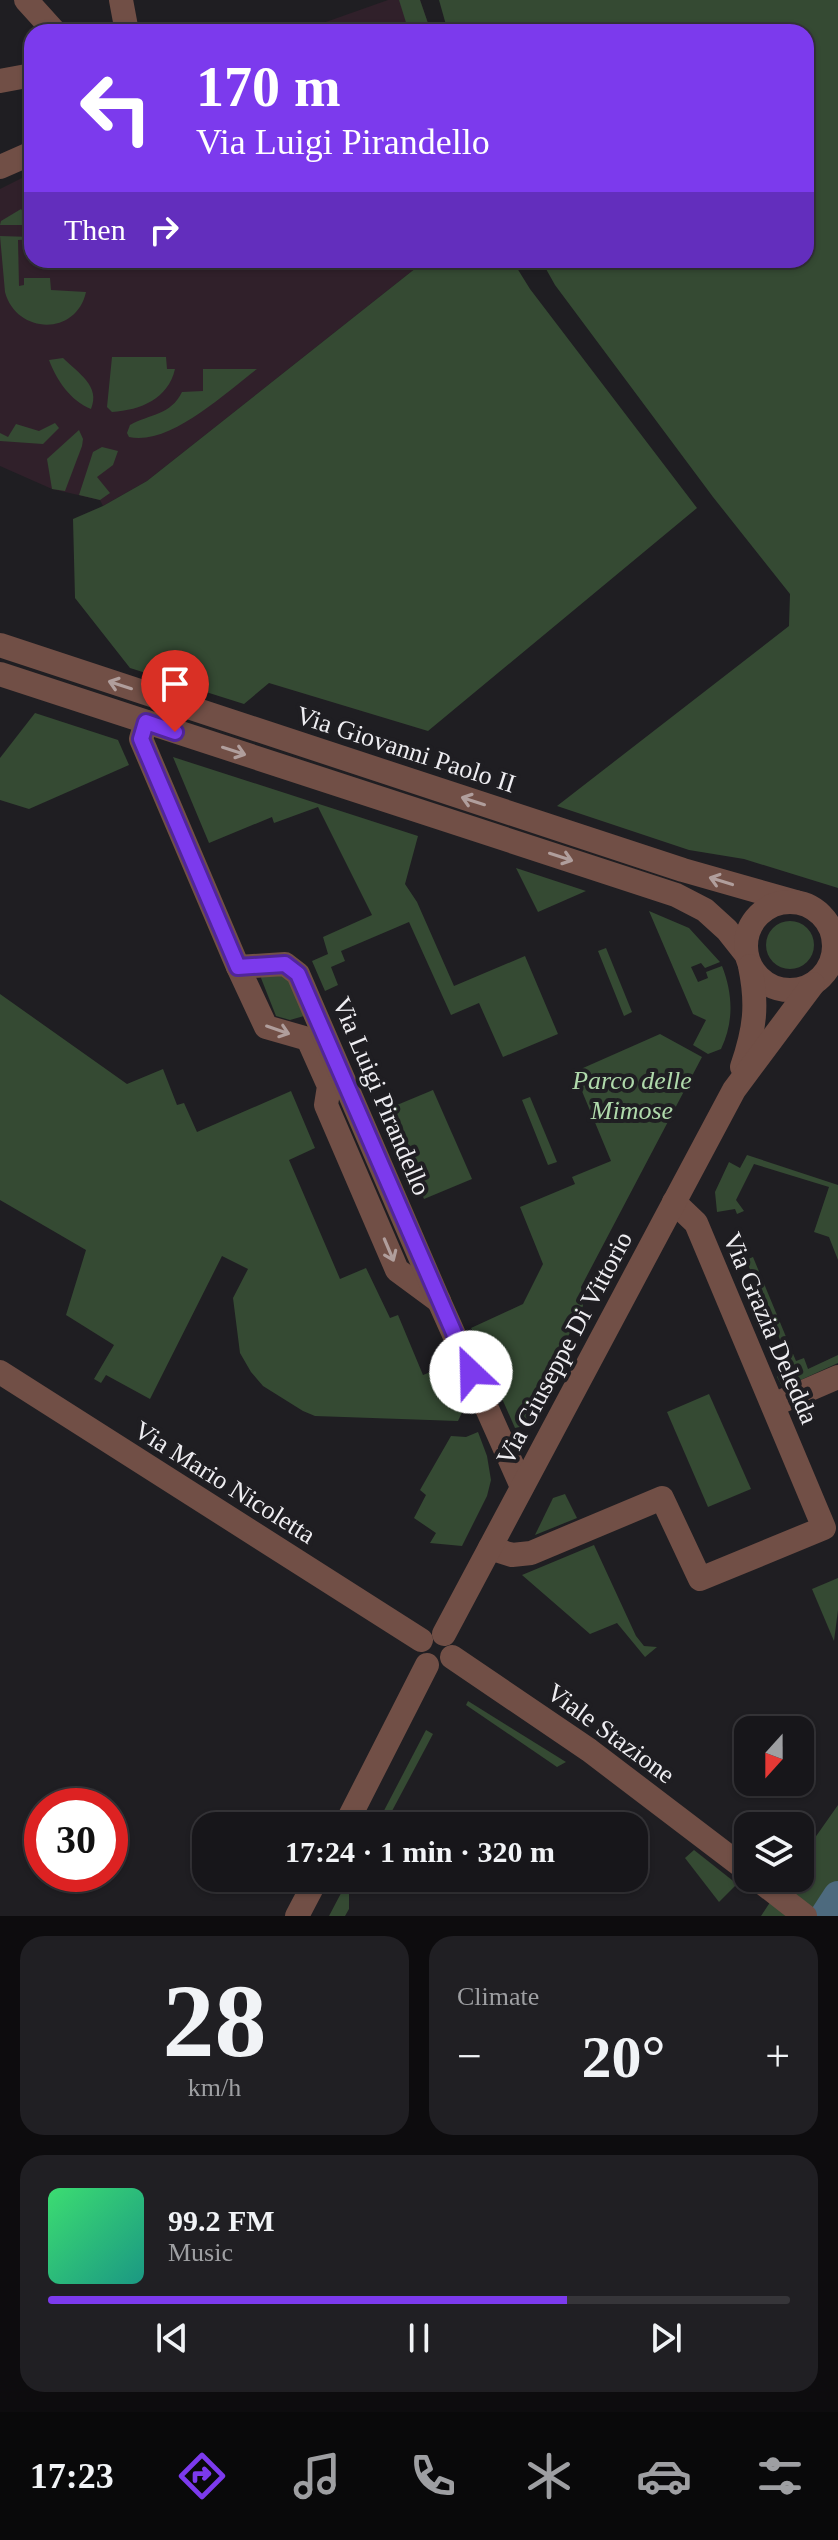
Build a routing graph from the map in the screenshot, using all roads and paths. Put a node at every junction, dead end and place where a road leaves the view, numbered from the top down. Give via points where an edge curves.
1 (26, 0) edge
2 (121, 0) edge
3 (48, 24) edge
4 (126, 24) edge
5 (24, 76) edge
6 (0, 81) edge
7 (24, 156) edge
8 (0, 167) edge
9 (0, 645) edge
10 (0, 674) edge
11 (146, 722) junction
12 (802, 904) junction
13 (838, 916) edge
14 (748, 959) junction
15 (238, 967) junction
16 (824, 978) edge
17 (734, 1090) junction
18 (674, 1202) junction
19 (439, 1301) junction
20 (0, 1372) edge
21 (838, 1377) edge
22 (773, 1405) junction
23 (522, 1487) junction
24 (490, 1548) junction
25 (439, 1643) junction
26 (352, 1812) edge
27 (734, 1861) edge
28 (310, 1892) edge
29 (774, 1892) edge
30 (297, 1916) edge
31 (805, 1916) edge

1 - 3 street
2 - 4 street
5 - 6 street
7 - 8 street
12 -> 9 street, Via Giovanni Paolo II via 683,870
10 - 11 street, Via Giovanni Paolo II
11 -> 14 street, Via Giovanni Paolo II via 676,895 705,910
11 - 15 street, Via Luigi Pirandello via 141,739
12 - 13 street, Via Giovanni Paolo II
12 - 14 street via 772,905 762,911 748,931
12 - 16 street via 827,922 834,944
14 - 16 street via 761,980 776,988 789,990
14 - 17 street via 755,1015
15 -> 19 street, Via Luigi Pirandello via 266,1027 308,1039 329,1086 326,1105 397,1270
15 - 19 street, Via Luigi Pirandello via 285,964 298,974
16 - 17 street
17 - 18 street, Via Giuseppe Di Vittorio
18 - 22 street, Via Grazia Deledda via 696,1223
18 - 23 street, Via Giuseppe Di Vittorio
19 - 23 street, Via Luigi Pirandello
20 - 25 street, Via Mario Nicoletta
21 - 22 street
22 - 24 street, Via Grazia Deledda via 824,1528 700,1579 662,1498 531,1553 512,1555
23 - 24 street, Via Giuseppe Di Vittorio
24 - 25 street, Via Giuseppe Di Vittorio
25 - 26 street via 419,1645 427,1665
25 - 27 street, Viale Stazione
28 - 30 street
29 - 31 street

